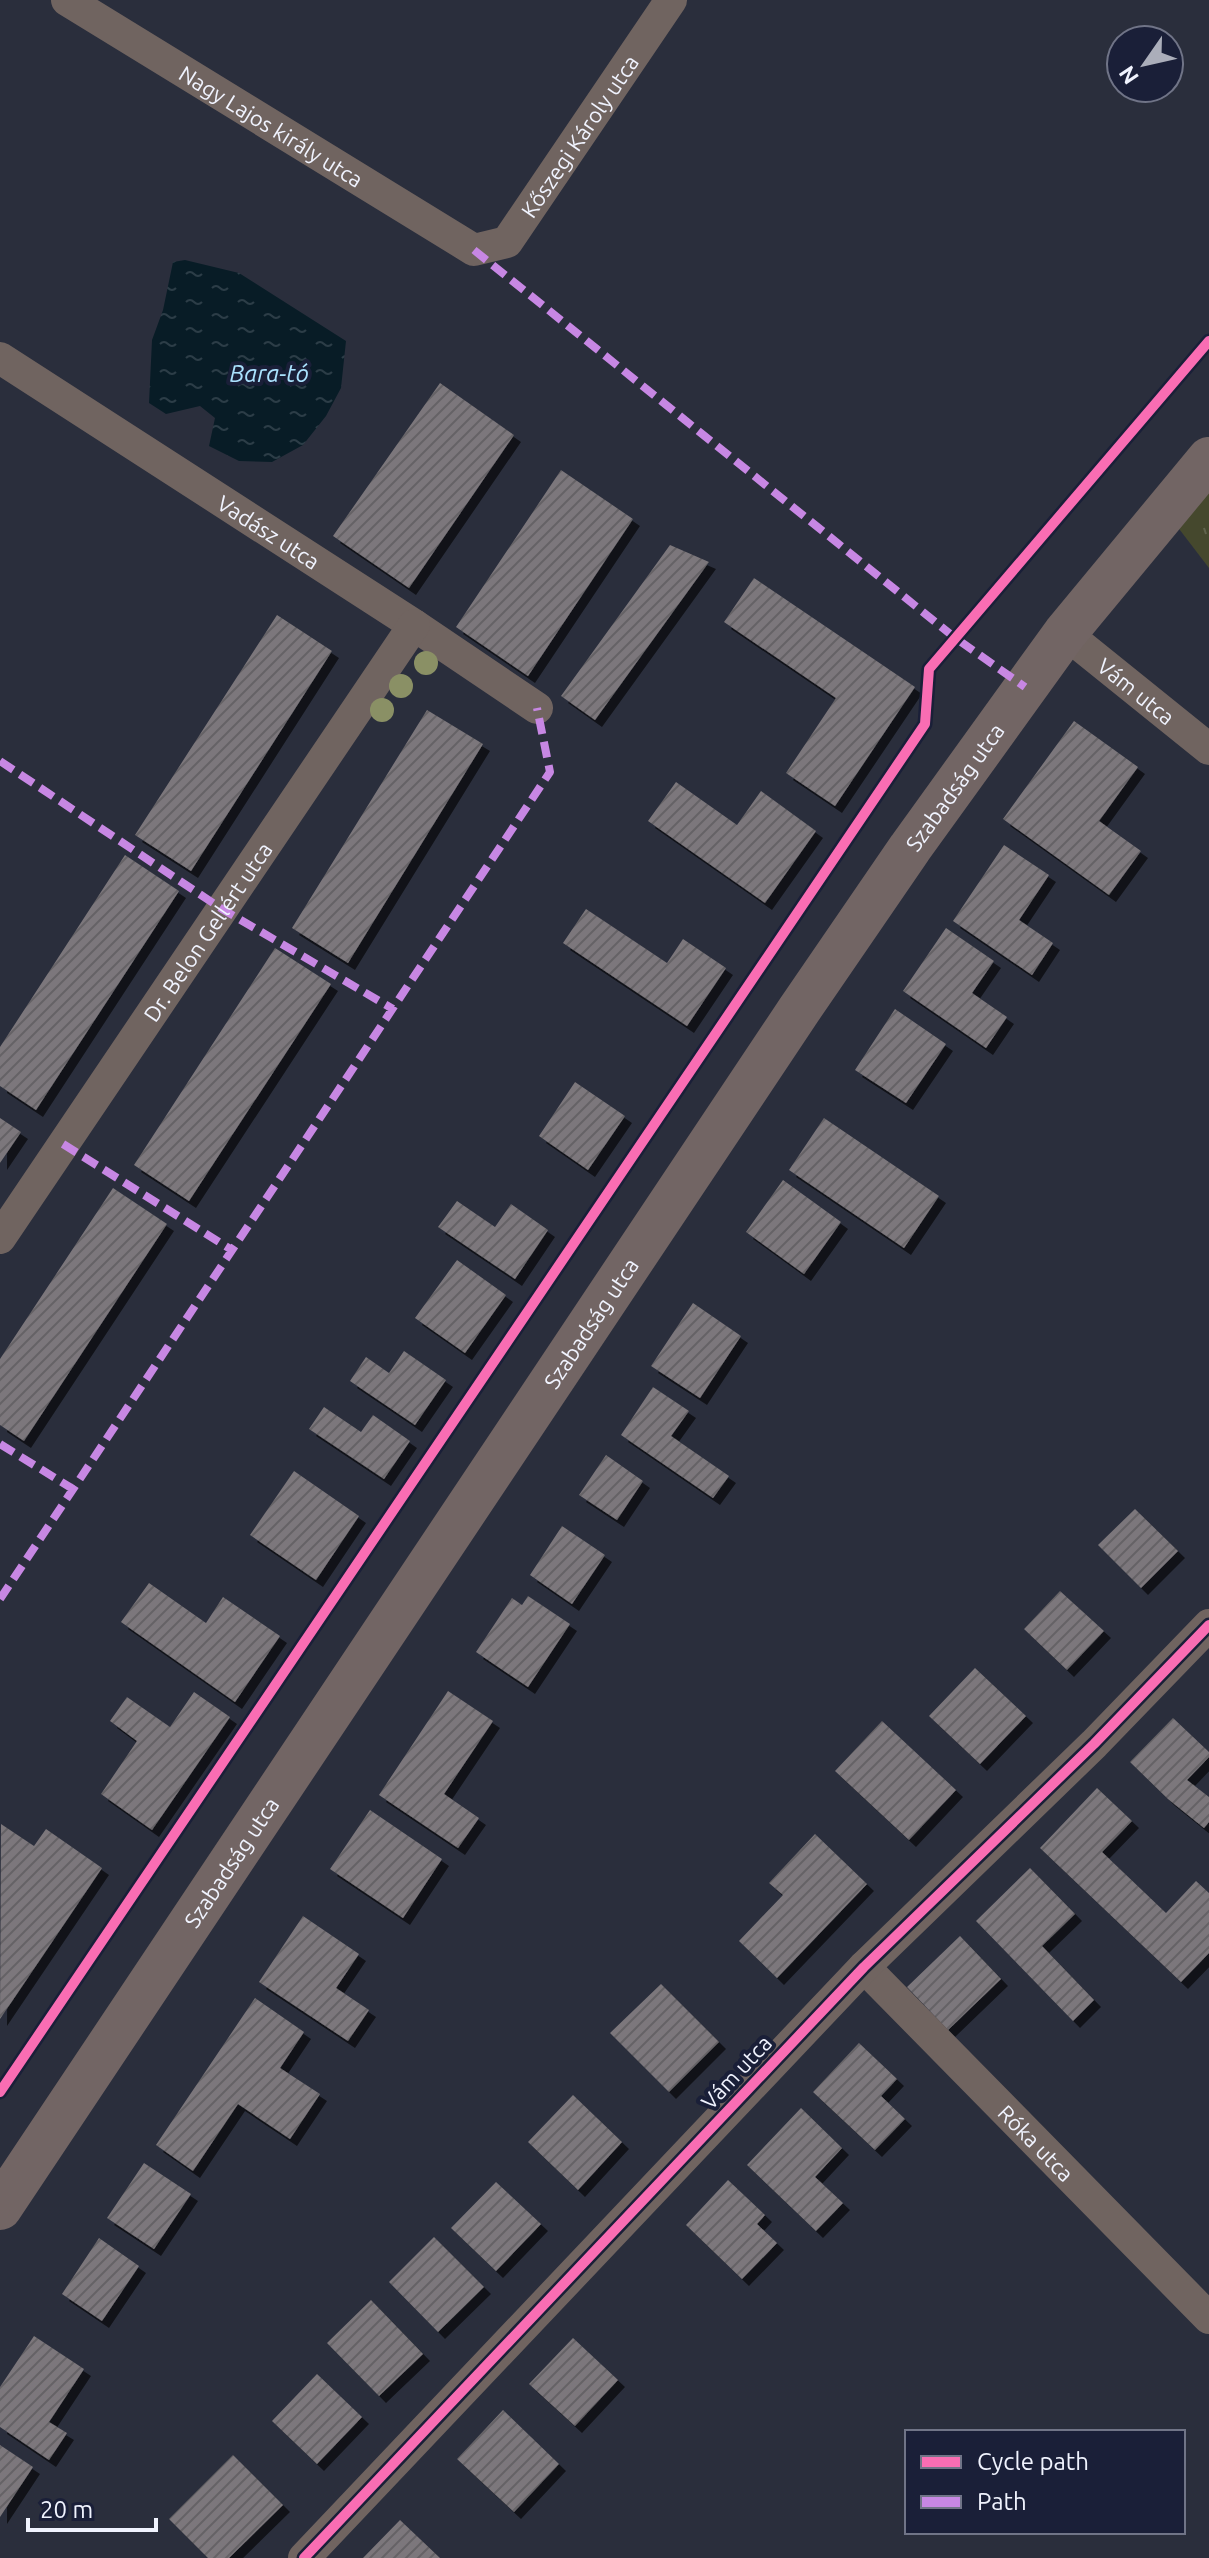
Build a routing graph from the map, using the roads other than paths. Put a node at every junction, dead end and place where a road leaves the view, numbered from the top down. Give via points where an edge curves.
1 (67, 0) edge
2 (671, 0) edge
3 (474, 250) joint
4 (0, 358) edge
5 (1209, 459) edge
6 (414, 625) junction
7 (1065, 633) junction
8 (537, 708) dead end
9 (1209, 749) edge
10 (0, 1238) edge
11 (1209, 1625) edge
12 (864, 1967) junction
13 (0, 2208) edge
14 (1209, 2318) edge
15 (304, 2558) edge

1 - 3 street, Nagy Lajos király utca
2 - 3 street, Kőszegi Károly utca via 507,242
4 - 6 street, Vadász utca
5 - 7 main road, Szabadság utca
6 - 8 street, Vadász utca
6 - 10 street, Dr. Belon Gellért utca
7 - 9 street, Vám utca
7 - 13 main road, Szabadság utca via 799,1010
11 - 12 street, Vám utca
12 - 14 street, Róka utca
12 - 15 street, Vám utca

